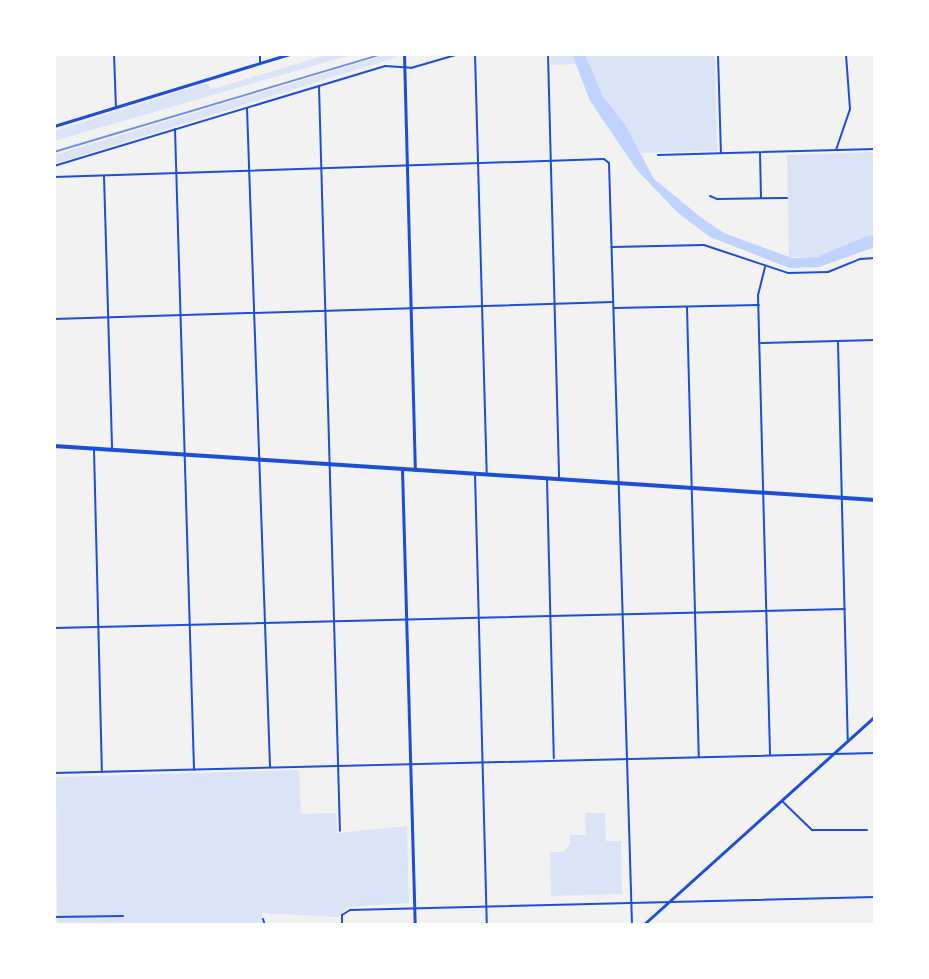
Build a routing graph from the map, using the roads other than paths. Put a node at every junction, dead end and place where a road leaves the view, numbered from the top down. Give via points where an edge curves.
1 (114, 54) edge
2 (260, 54) edge
3 (290, 54) edge
4 (404, 54) edge
5 (459, 54) edge
6 (475, 54) edge
7 (548, 54) edge
8 (718, 54) edge
9 (846, 54) edge
10 (260, 63) junction
11 (404, 65) junction
12 (319, 86) junction
13 (116, 108) junction
14 (247, 108) junction
15 (54, 126) edge
16 (175, 129) junction
17 (875, 149) edge
18 (836, 150) junction
19 (760, 153) junction
20 (721, 154) junction
21 (658, 155) dead end
22 (552, 161) junction
23 (479, 163) junction
24 (54, 166) edge
25 (407, 166) junction
26 (321, 168) junction
27 (249, 171) junction
28 (177, 173) junction
29 (104, 176) junction
30 (54, 177) edge
31 (710, 195) dead end
32 (761, 198) junction
33 (787, 198) dead end
34 (612, 247) junction
35 (875, 258) edge
36 (765, 267) junction
37 (613, 302) junction
38 (555, 304) junction
39 (759, 305) junction
40 (483, 306) junction
41 (687, 307) junction
42 (411, 308) junction
43 (613, 308) junction
44 (325, 310) junction
45 (253, 313) junction
46 (181, 315) junction
47 (108, 317) junction
48 (54, 319) edge
49 (875, 340) edge
50 (838, 342) junction
51 (760, 343) junction
52 (54, 446) edge
53 (94, 449) junction
54 (112, 450) junction
55 (184, 455) junction
56 (258, 460) junction
57 (329, 465) junction
58 (402, 469) junction
59 (415, 470) junction
60 (475, 474) junction
61 (487, 475) junction
62 (547, 479) junction
63 (559, 480) junction
64 (619, 483) junction
65 (691, 488) junction
66 (764, 493) junction
67 (842, 498) junction
68 (875, 500) edge
69 (845, 609) junction
70 (766, 610) junction
71 (695, 612) junction
72 (623, 614) junction
73 (551, 615) junction
74 (479, 617) junction
75 (406, 619) junction
76 (334, 622) junction
77 (265, 624) junction
78 (189, 626) junction
79 (98, 627) junction
80 (54, 628) edge
81 (875, 716) edge
82 (848, 739) junction
83 (875, 753) edge
84 (833, 754) junction
85 (770, 755) junction
86 (699, 757) junction
87 (627, 758) junction
88 (554, 760) junction
89 (483, 762) junction
90 (410, 764) junction
91 (338, 766) junction
92 (270, 768) junction
93 (194, 770) junction
94 (102, 772) junction
95 (54, 773) edge
96 (782, 801) junction
97 (867, 830) dead end
98 (340, 831) dead end
99 (875, 897) edge
100 (668, 902) junction
101 (631, 903) junction
102 (487, 907) junction
103 (414, 909) junction
104 (123, 916) dead end
105 (54, 917) edge
106 (263, 919) dead end
107 (265, 925) edge
108 (342, 925) edge
109 (415, 925) edge
110 (488, 925) edge
111 (632, 925) edge
112 (643, 925) edge

1 - 13 street
2 - 10 street
3 - 10 street
4 - 11 street
5 - 11 street via 411,68
6 - 23 street
7 - 22 street
8 - 20 street
9 - 18 street via 850,109
10 - 13 street
11 - 12 street via 385,66
11 - 25 street
12 - 14 street
12 - 26 street
13 - 15 street
14 - 16 street
14 - 27 street
16 - 24 street
16 - 28 street
17 - 18 street
18 - 19 street
19 - 20 street
19 - 32 street
20 - 21 street
22 - 23 street
22 - 34 street via 604,159 609,163
22 - 38 street
23 - 25 street
23 - 40 street
25 - 26 street
25 - 42 street
26 - 27 street
26 - 44 street
27 - 28 street
27 - 45 street
28 - 29 street
28 - 46 street
29 - 30 street
29 - 47 street
31 - 32 street via 717,199
32 - 33 street
34 - 36 street via 704,245
34 - 37 street
35 - 36 street via 860,258 828,272 788,273
36 - 39 street
37 - 38 street
37 - 43 street
38 - 40 street
38 - 63 street
39 - 41 street
39 - 51 street
40 - 42 street
40 - 61 street
41 - 43 street
41 - 65 street
42 - 44 street
42 - 59 street
43 - 64 street
44 - 45 street
44 - 57 street
45 - 46 street
45 - 56 street
46 - 47 street
46 - 55 street
47 - 48 street
47 - 54 street
49 - 50 street
50 - 51 street
50 - 67 street
51 - 66 street
52 - 53 main road
53 - 54 main road
53 - 79 street
54 - 55 main road
55 - 56 main road
55 - 78 street
56 - 57 main road
56 - 77 street
57 - 58 main road
57 - 76 street
58 - 59 main road
58 - 75 street
59 - 60 main road
60 - 61 main road
60 - 74 street
61 - 62 main road
62 - 63 main road
62 - 73 street
63 - 64 main road
64 - 65 main road
64 - 72 street
65 - 66 main road
65 - 71 street
66 - 67 main road
66 - 70 street
67 - 68 main road
67 - 69 street
69 - 70 street
69 - 82 street
70 - 71 street
70 - 85 street
71 - 72 street
71 - 86 street
72 - 73 street
72 - 87 street
73 - 74 street
73 - 88 street
74 - 75 street
74 - 89 street
75 - 76 street
75 - 90 street
76 - 77 street
76 - 91 street
77 - 78 street
77 - 92 street
78 - 79 street
78 - 93 street
79 - 80 street
79 - 94 street
81 - 82 street
82 - 84 street
83 - 84 street
84 - 85 street
84 - 96 street
85 - 86 street
86 - 87 street
87 - 88 street
87 - 101 street
88 - 89 street
89 - 90 street
89 - 102 street
90 - 91 street
90 - 103 street
91 - 92 street
91 - 98 street
92 - 93 street
93 - 94 street
94 - 95 street
96 - 97 street via 812,830
96 - 100 street
99 - 100 street
100 - 101 street
100 - 112 street
101 - 102 street
101 - 111 street
102 - 103 street
102 - 110 street
103 - 108 street via 344,912
103 - 109 street
104 - 105 street
106 - 107 street

